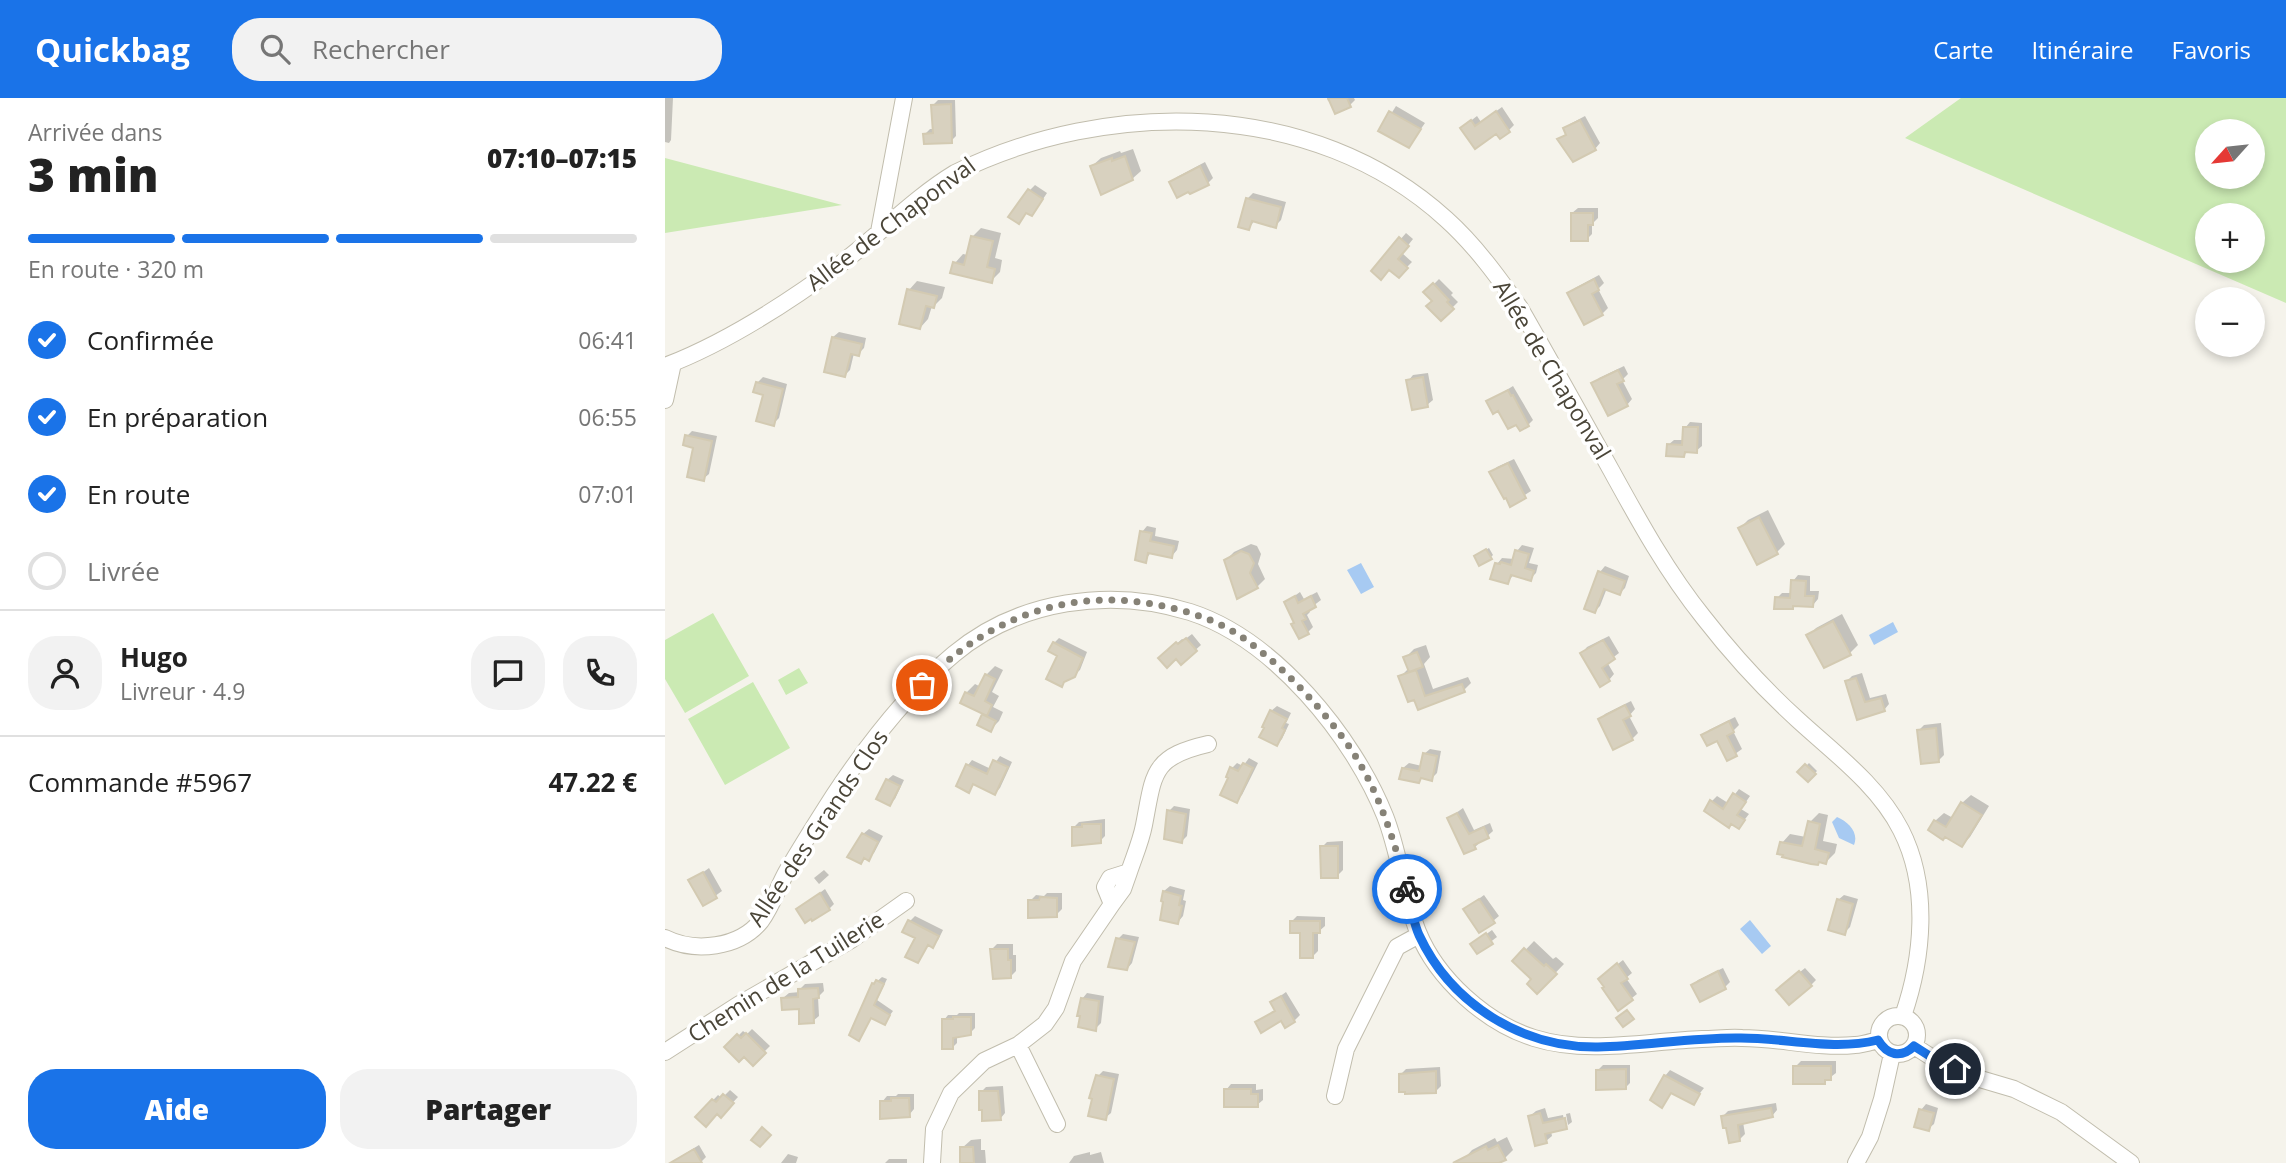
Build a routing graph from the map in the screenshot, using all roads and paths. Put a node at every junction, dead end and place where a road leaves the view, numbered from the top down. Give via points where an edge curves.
1 (904, 98) edge
2 (879, 232) junction
3 (669, 365) edge
4 (665, 400) edge
5 (1208, 744) dead end
6 (906, 901) dead end
7 (1419, 935) junction
8 (665, 938) edge
9 (1903, 1016) junction
10 (1878, 1040) junction
11 (1018, 1045) junction
12 (1914, 1046) junction
13 (665, 1052) edge
14 (1892, 1054) junction
15 (1335, 1097) dead end
16 (1057, 1124) dead end
17 (932, 1163) edge
18 (1856, 1163) edge
19 (2131, 1163) edge

1 - 2 street
2 - 3 street, Allée de Chaponval via 788,299
2 - 9 street, Allée de Chaponval via 917,198 987,153 1056,128 1139,112 1206,113 1265,122 1363,160 1418,196 1464,236 1520,308 1649,538 1703,617 1745,668 1878,796 1902,832 1920,891 1916,960
3 - 4 street
5 - 11 street via 1182,750 1164,762 1147,799 1144,826 1129,872 1110,878 1105,887 1112,904 1073,961 1056,1008 1045,1024
6 - 13 street, Chemin de la Tuilerie via 851,940
7 - 8 street, Allée des Grands Clos via 1384,815 1359,762 1318,708 1245,639 1216,623 1191,612 1110,598 1062,604 1021,616 969,642 911,696 853,768 761,921 747,933 715,946 687,946
7 - 10 street, Allée des Grands Clos via 1468,1000 1499,1023 1532,1038 1598,1047 1743,1038 1856,1045
7 - 15 street via 1397,947 1346,1049
9 - 10 street via 1885,1020
9 - 12 street via 1916,1028
10 - 14 street
11 - 16 street
11 - 17 street via 984,1061 951,1093 934,1129
12 - 14 street
12 - 19 street via 1970,1076 2014,1089 2061,1112
14 - 18 street via 1870,1137

